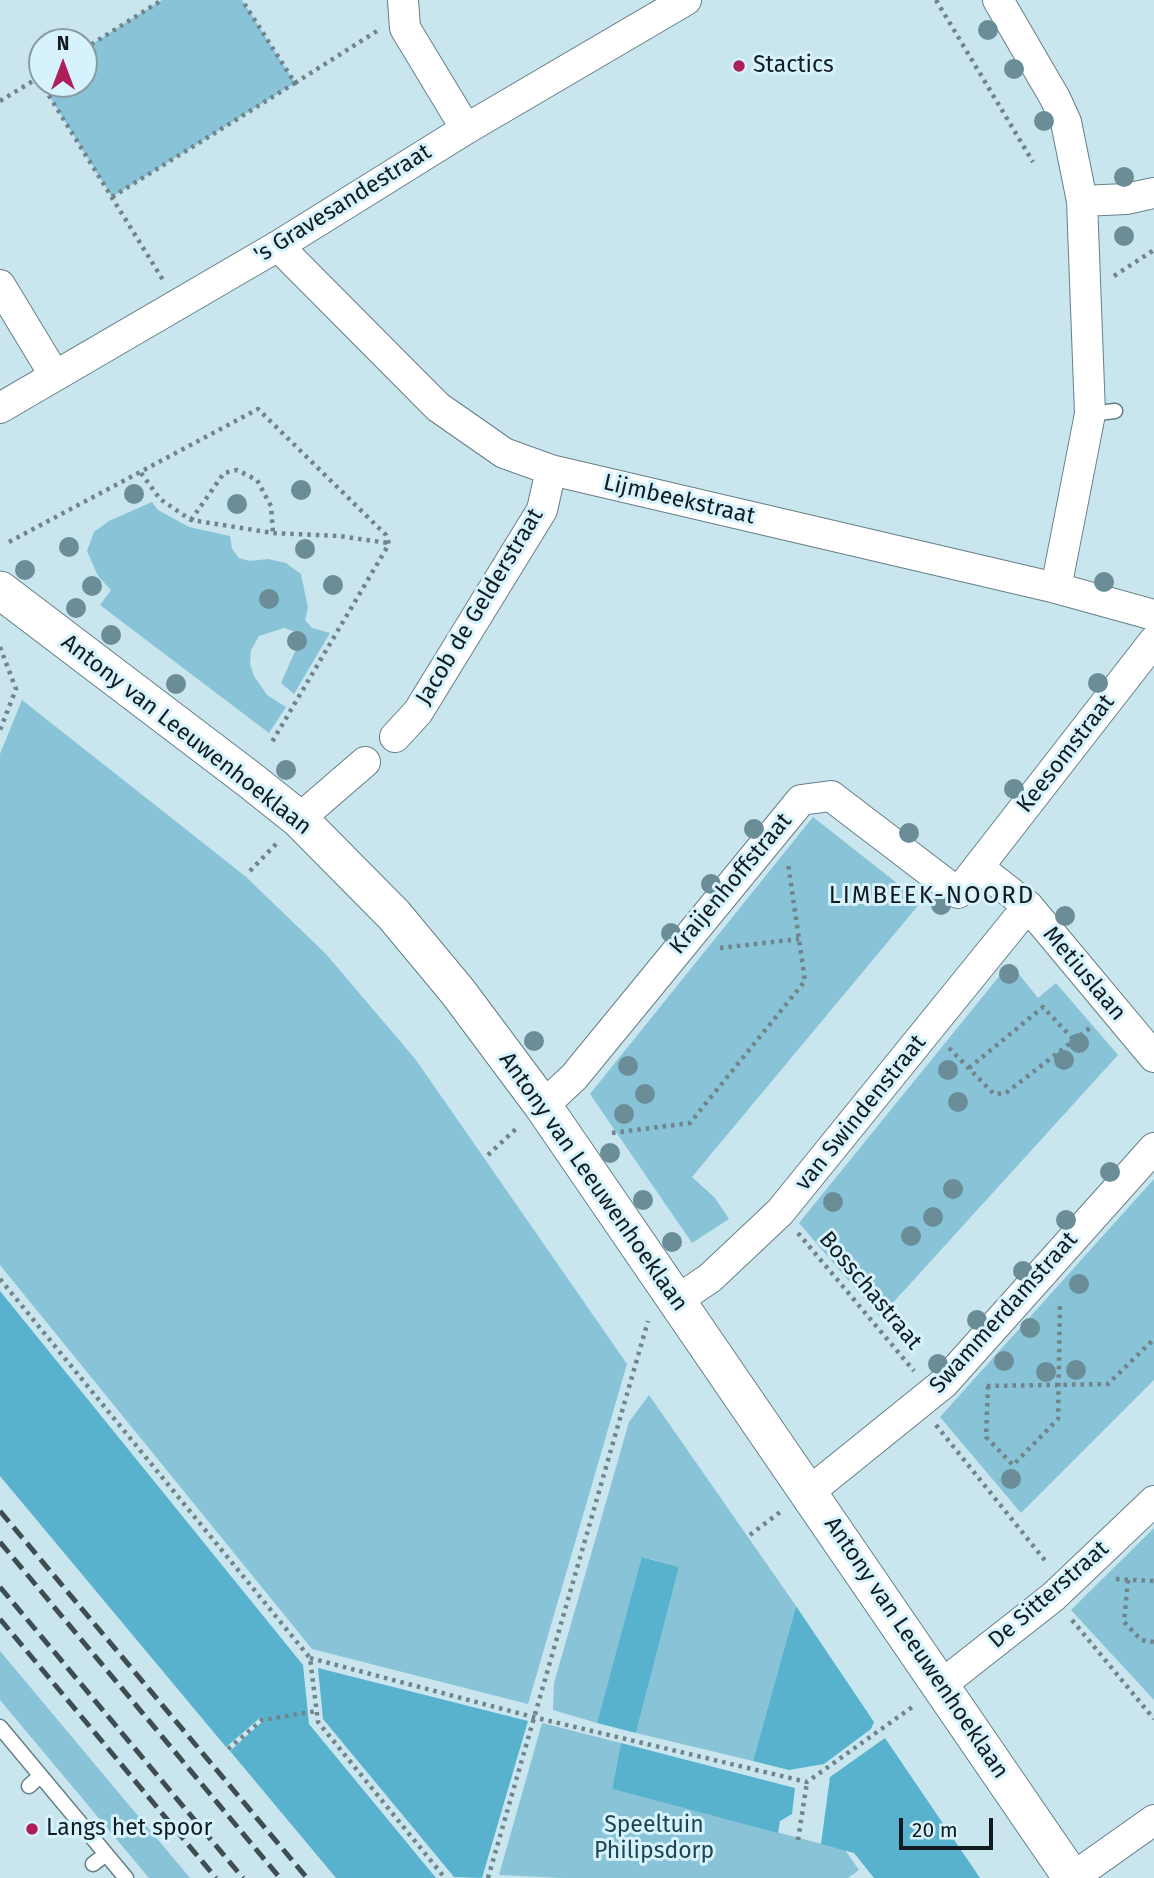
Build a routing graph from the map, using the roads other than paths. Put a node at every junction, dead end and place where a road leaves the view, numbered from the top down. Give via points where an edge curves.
1 (686, 0) edge
2 (998, 0) edge
3 (403, 6) edge
4 (466, 129) junction
5 (1154, 193) edge
6 (1082, 201) junction
7 (278, 246) junction
8 (0, 285) edge
9 (55, 376) junction
10 (1, 406) edge
11 (551, 470) junction
12 (1056, 587) junction
13 (0, 590) edge
14 (1154, 615) edge
15 (1154, 640) edge
16 (395, 737) dead end
17 (365, 762) dead end
18 (299, 819) junction
19 (978, 867) junction
20 (1028, 906) junction
21 (1154, 1057) edge
22 (523, 1117) junction
23 (1154, 1148) edge
24 (661, 1311) junction
25 (809, 1492) junction
26 (1154, 1501) edge
27 (941, 1685) junction
28 (0, 1727) edge
29 (1154, 1820) edge
30 (106, 1854) junction
31 (93, 1864) dead end
32 (126, 1878) edge
33 (1072, 1878) edge

1 - 4 street, 's Gravesandestraat
2 - 6 street via 1066,122
3 - 4 street via 405,28
4 - 7 street, 's Gravesandestraat
5 - 6 street
6 - 12 street via 1085,295 1103,412
7 - 9 street, 's Gravesandestraat
7 - 11 street, Lijmbeekstraat via 438,407 504,453
8 - 9 street
9 - 10 street, 's Gravesandestraat
11 - 12 street, Lijmbeekstraat
11 - 16 street, Jacob de Gelderstraat via 542,510 418,712
12 - 14 street, Lijmbeekstraat
13 - 18 street, Antony van Leeuwenhoeklaan
15 - 19 street, Keesomstraat
17 - 18 street
18 - 22 street, Antony van Leeuwenhoeklaan via 394,915 458,992
19 - 20 street, Metiuslaan
19 - 22 street, Kraijenhoffstraat via 958,893 831,796 801,800 574,1077
20 - 21 street, Metiuslaan
20 - 24 street, van Swindenstraat via 780,1212 710,1278
22 - 24 street, Antony van Leeuwenhoeklaan
23 - 25 street, Swammerdamstraat via 932,1394
24 - 25 street, Antony van Leeuwenhoeklaan
25 - 27 street, Antony van Leeuwenhoeklaan
26 - 27 street, De Sitterstraat via 1060,1591
27 - 33 street, Antony van Leeuwenhoeklaan
28 - 30 lane via 34,1781
29 - 33 street
30 - 31 lane
30 - 32 lane

